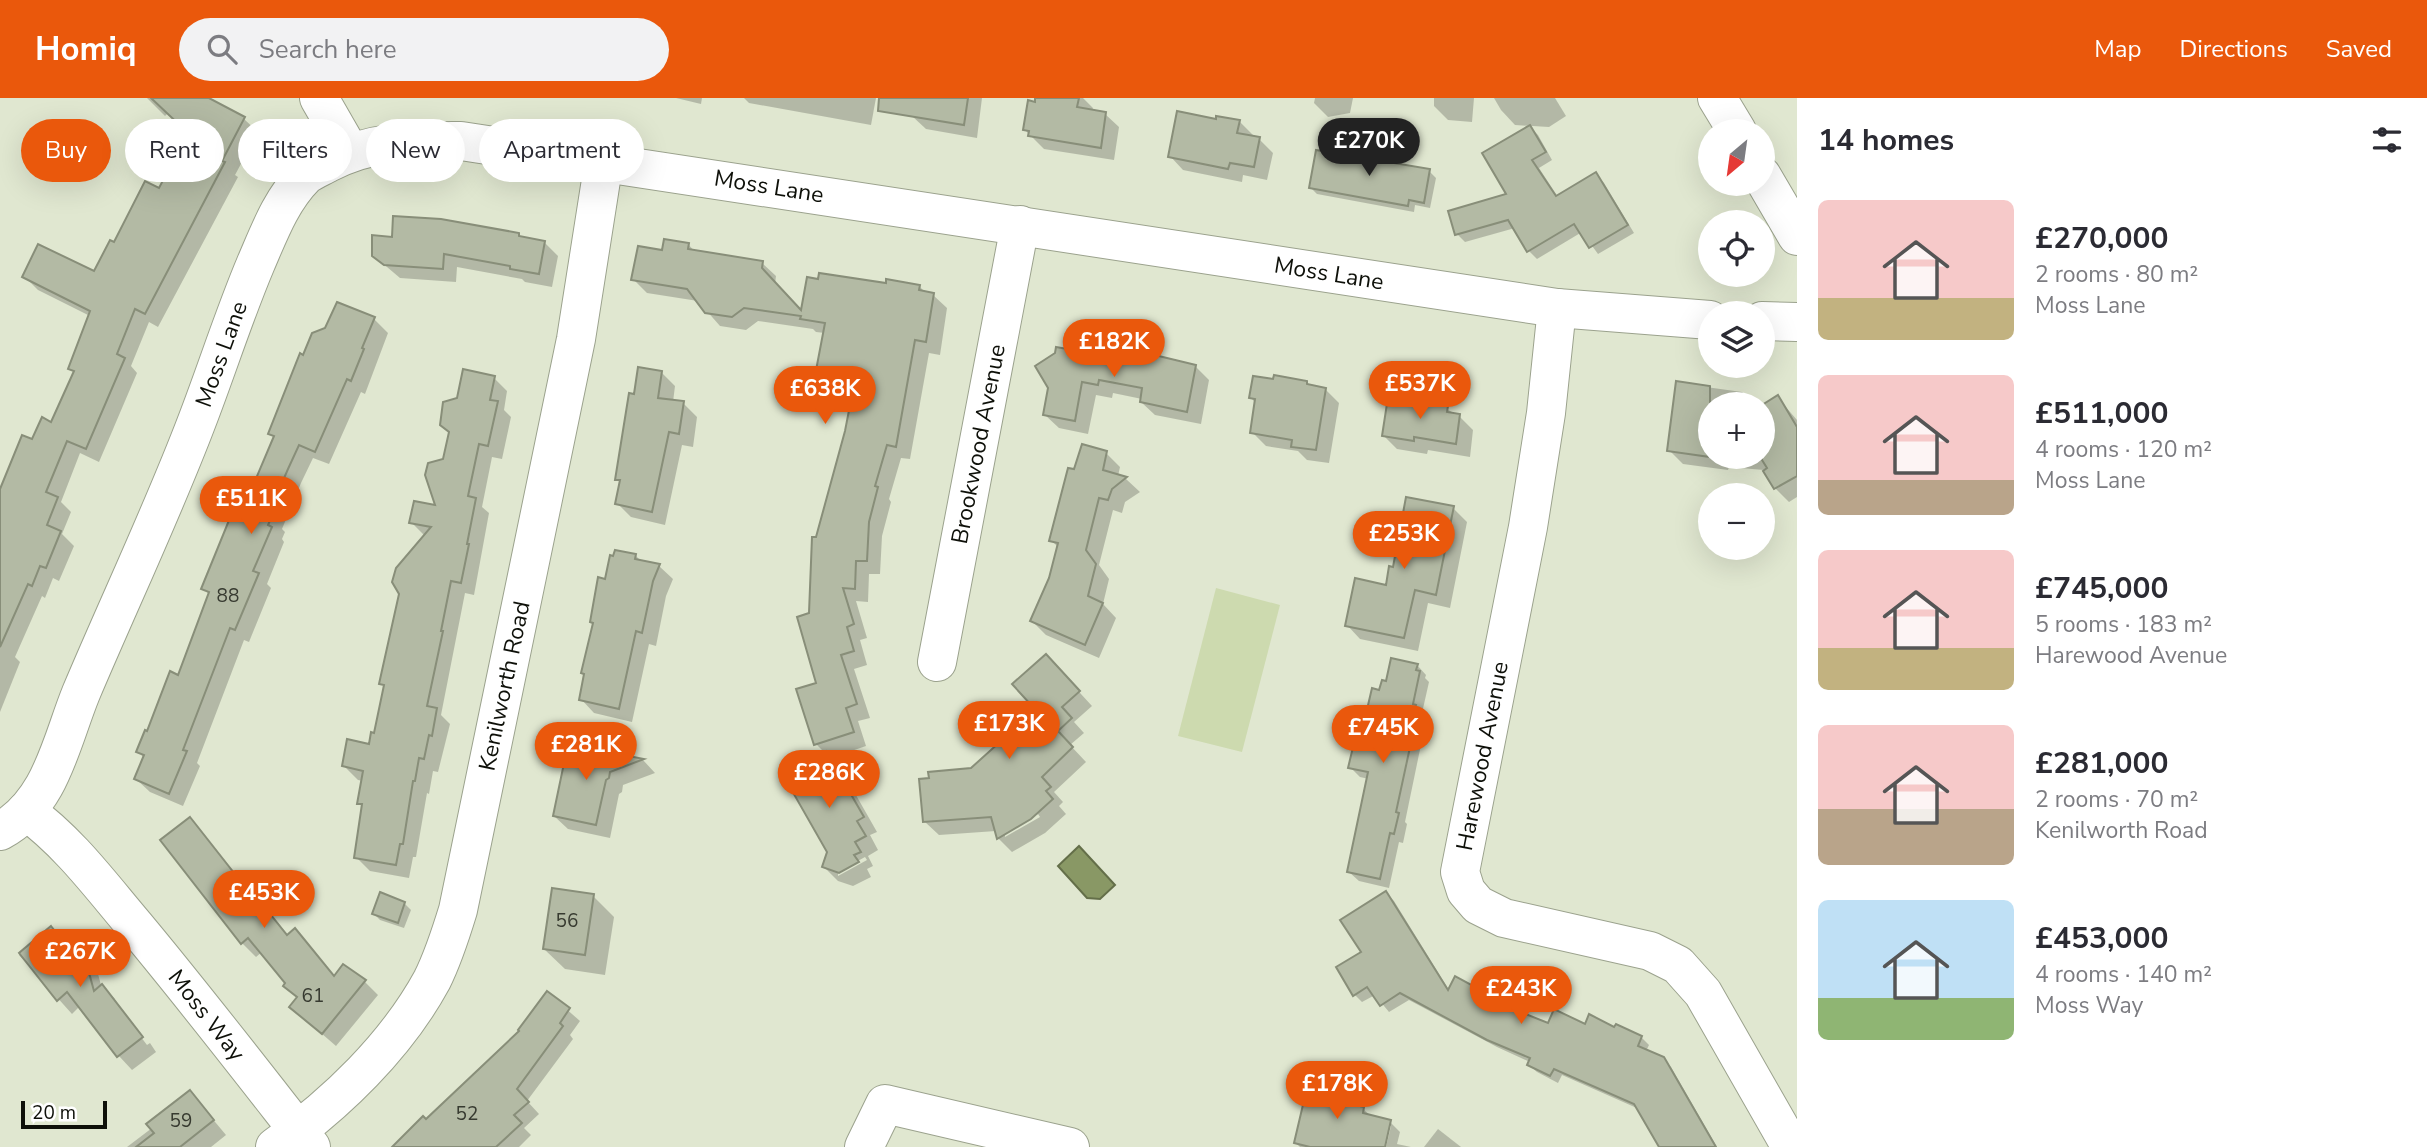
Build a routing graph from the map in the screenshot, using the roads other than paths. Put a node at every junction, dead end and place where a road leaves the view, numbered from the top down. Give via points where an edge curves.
1 (319, 98) edge
2 (1717, 98) edge
3 (331, 119) edge
4 (1730, 119) edge
5 (479, 144) edge
6 (352, 152) edge
7 (644, 167) edge
8 (301, 182) edge
9 (601, 182) edge
10 (1774, 196) edge
11 (1020, 225) junction
12 (1797, 236) edge
13 (1557, 308) junction
14 (1698, 319) edge
15 (1775, 321) edge
16 (1797, 322) edge
17 (937, 662) dead end
18 (13, 821) edge
19 (295, 1142) edge
20 (864, 1147) edge
21 (1070, 1147) edge
22 (1791, 1147) edge

1 - 3 street
2 - 4 street
5 - 6 street, Moss Lane via 402,141
7 - 11 street, Moss Lane
8 - 18 street, Moss Lane via 272,224 196,423 51,773 41,792
9 - 19 street, Kenilworth Road via 576,339 458,910 431,981 404,1021
10 - 12 street
11 - 13 street, Moss Lane
11 - 17 street, Brookwood Avenue
13 - 14 street, Moss Lane
13 - 22 street, Harewood Avenue via 1528,527 1460,872 1466,891 1478,905 1504,918 1650,951 1678,965 1703,993
15 - 16 street
18 - 19 street, Moss Way via 47,827 71,849 169,967
20 - 21 street via 885,1104

